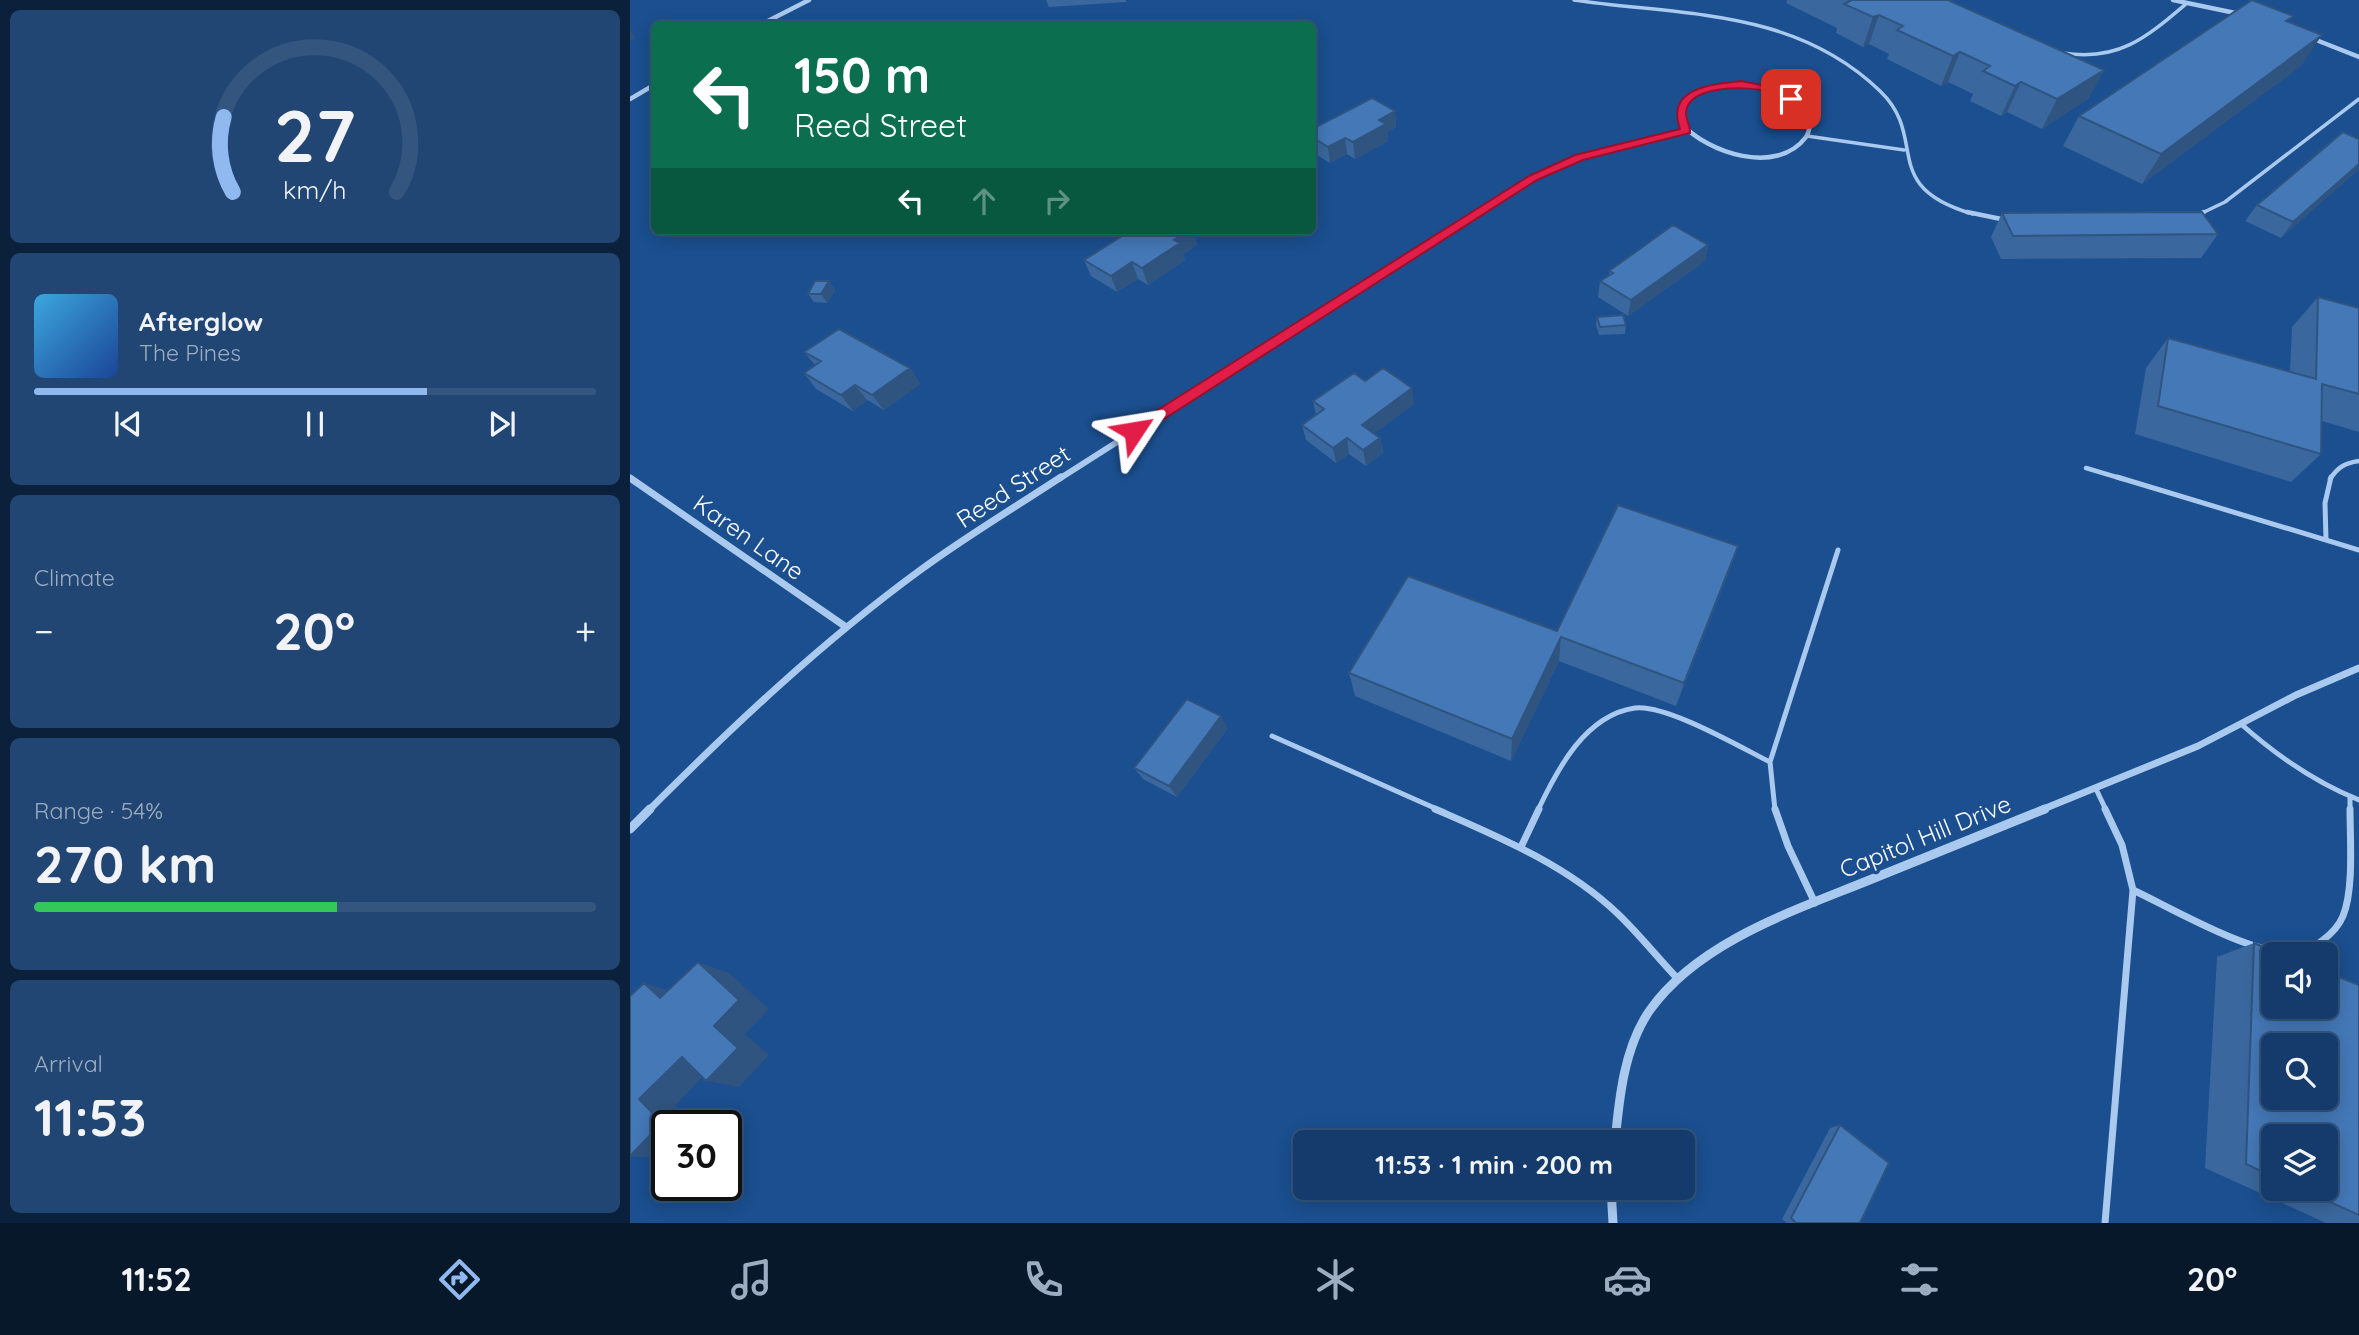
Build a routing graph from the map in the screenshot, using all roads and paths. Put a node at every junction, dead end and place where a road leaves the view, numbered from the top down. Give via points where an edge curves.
1 (809, 0) edge
2 (1574, 0) edge
3 (2173, 0) edge
4 (2187, 3) junction
5 (2248, 16) edge
6 (768, 21) edge
7 (2303, 35) edge
8 (2053, 50) edge
9 (2359, 57) edge
10 (651, 87) edge
11 (630, 99) edge
12 (2359, 99) edge
13 (1686, 131) junction
14 (1807, 136) junction
15 (1904, 150) junction
16 (2187, 218) edge
17 (2007, 220) edge
18 (2359, 461) edge
19 (2086, 468) dead end
20 (630, 478) edge
21 (2326, 540) junction
22 (1838, 550) dead end
23 (2359, 550) edge
24 (846, 627) junction
25 (2359, 668) edge
26 (2241, 724) junction
27 (1272, 736) dead end
28 (1770, 762) junction
29 (2096, 789) junction
30 (2350, 797) junction
31 (2359, 800) edge
32 (630, 829) edge
33 (1521, 847) junction
34 (2133, 890) junction
35 (1815, 903) junction
36 (1677, 978) junction
37 (1616, 1130) edge
38 (1611, 1200) edge
39 (1612, 1223) edge
40 (2105, 1223) edge

1 - 6 street
2 - 15 lane via 1717,15 1787,35 1857,72 1886,96 1903,128
3 - 4 street
4 - 5 street
4 - 8 lane via 2131,47 2095,56
7 - 9 street
10 - 11 street
12 - 16 lane via 2225,202
13 - 14 street via 1718,150 1748,156 1790,149
13 - 14 street via 1680,115 1686,100 1703,90 1741,85 1780,93 1800,106 1809,121
13 - 24 street, Reed Street via 1579,157 1511,191 982,528
14 - 15 lane
15 - 17 lane via 1912,175 1942,202
18 - 21 lane via 2339,468 2328,482
19 - 21 lane
20 - 24 street, Karen Lane
21 - 23 lane
22 - 28 lane
24 - 32 street, Reed Street via 770,693
25 - 26 street, Capitol Hill Drive
26 - 29 street, Capitol Hill Drive
26 - 30 lane via 2304,775
27 - 33 lane
28 - 33 lane via 1670,717 1637,708 1609,717 1576,745
28 - 35 lane via 1774,807
29 - 34 lane via 2122,845
29 - 35 street, Capitol Hill Drive
30 - 31 lane
30 - 34 lane via 2350,873 2343,916 2326,939 2294,953 2246,944
33 - 36 lane via 1617,913
34 - 40 lane
35 - 36 street, Capitol Hill Drive via 1756,926
36 - 37 street, Capitol Hill Drive via 1649,1012 1631,1050
38 - 39 street

